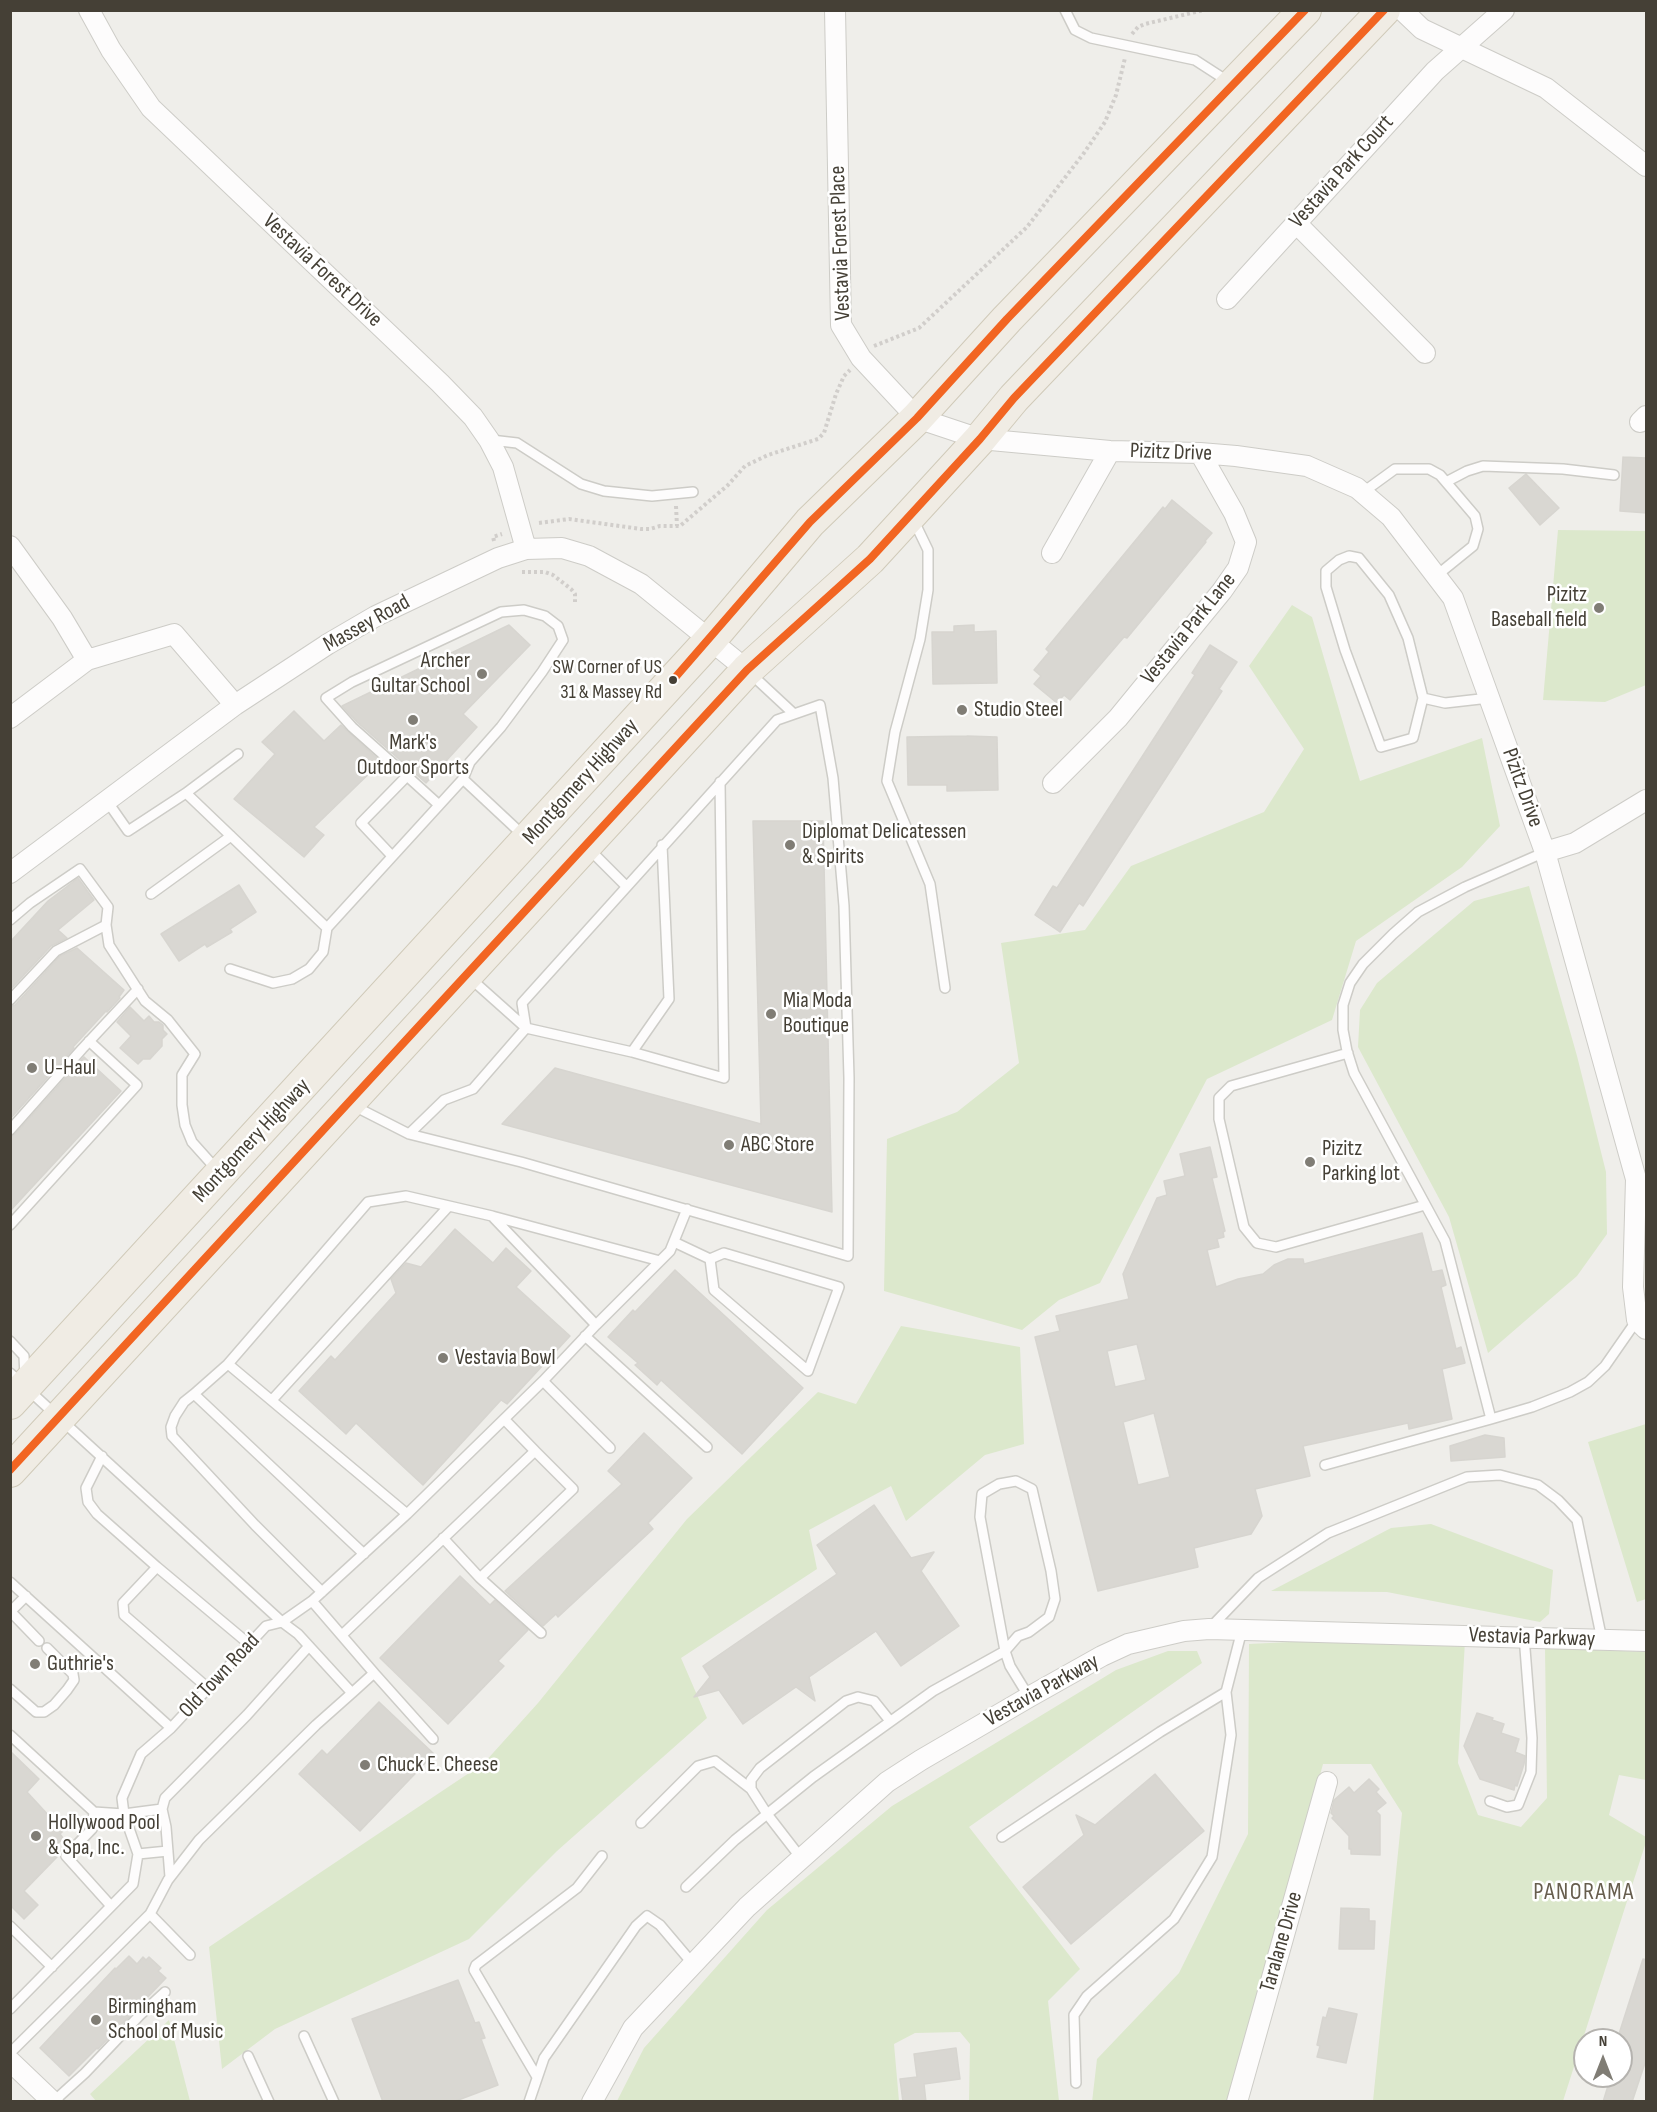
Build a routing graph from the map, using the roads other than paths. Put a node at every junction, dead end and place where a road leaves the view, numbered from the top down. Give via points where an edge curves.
1 (89, 10) edge
2 (835, 10) edge
3 (1065, 10) edge
4 (1305, 10) edge
5 (1384, 10) edge
6 (1402, 10) edge
7 (1504, 10) edge
8 (1460, 48) junction
9 (1233, 85) junction
10 (1647, 166) edge
11 (1296, 223) junction
12 (1227, 299) dead end
13 (1425, 353) dead end
14 (916, 418) junction
15 (980, 439) junction
16 (489, 440) junction
17 (1110, 451) junction
18 (1200, 453) junction
19 (1614, 475) dead end
20 (1446, 482) junction
21 (693, 492) dead end
22 (1362, 493) junction
23 (910, 514) junction
24 (10, 546) edge
25 (526, 549) junction
26 (1052, 553) dead end
27 (1435, 576) junction
28 (711, 639) junction
29 (87, 660) junction
30 (747, 670) junction
31 (1423, 698) junction
32 (1489, 698) junction
33 (235, 705) junction
34 (794, 714) junction
35 (10, 718) edge
36 (238, 754) dead end
37 (407, 776) junction
38 (463, 779) junction
39 (720, 782) junction
40 (1053, 783) dead end
41 (186, 793) junction
42 (1647, 800) edge
43 (107, 801) junction
44 (440, 805) junction
45 (231, 836) junction
46 (528, 840) junction
47 (662, 845) junction
48 (586, 847) junction
49 (1545, 852) junction
50 (392, 856) junction
51 (10, 873) edge
52 (626, 886) junction
53 (151, 894) dead end
54 (10, 920) edge
55 (106, 925) junction
56 (327, 928) junction
57 (230, 969) dead end
58 (467, 976) junction
59 (945, 988) dead end
60 (138, 989) junction
61 (10, 1000) edge
62 (526, 1028) junction
63 (89, 1041) junction
64 (632, 1052) junction
65 (1348, 1053) junction
66 (349, 1104) junction
67 (10, 1130) edge
68 (409, 1134) junction
69 (221, 1174) junction
70 (1425, 1205) junction
71 (448, 1207) junction
72 (687, 1209) junction
73 (492, 1216) junction
74 (10, 1225) edge
75 (674, 1242) junction
76 (710, 1259) junction
77 (660, 1261) junction
78 (596, 1325) junction
79 (1642, 1325) edge
80 (585, 1336) junction
81 (10, 1341) edge
82 (228, 1364) junction
83 (543, 1381) junction
84 (16, 1388) edge
85 (194, 1394) junction
86 (272, 1400) junction
87 (59, 1418) junction
88 (504, 1419) junction
89 (1491, 1419) junction
90 (610, 1448) dead end
91 (707, 1448) dead end
92 (535, 1451) junction
93 (102, 1456) junction
94 (1325, 1465) dead end
95 (10, 1472) edge
96 (407, 1514) junction
97 (443, 1538) junction
98 (364, 1554) junction
99 (157, 1567) junction
100 (480, 1578) junction
101 (10, 1582) edge
102 (322, 1592) junction
103 (26, 1596) junction
104 (312, 1601) junction
105 (11, 1612) edge
106 (282, 1622) junction
107 (1209, 1629) junction
108 (1242, 1630) junction
109 (541, 1633) dead end
110 (342, 1635) junction
111 (1524, 1636) junction
112 (1602, 1640) junction
113 (39, 1641) dead end
114 (1647, 1641) edge
115 (249, 1644) junction
116 (309, 1646) junction
117 (47, 1648) dead end
118 (1005, 1651) junction
119 (374, 1673) junction
120 (10, 1689) edge
121 (208, 1689) junction
122 (1226, 1692) junction
123 (352, 1693) junction
124 (1029, 1697) junction
125 (890, 1721) junction
126 (171, 1728) junction
127 (10, 1735) edge
128 (433, 1739) dead end
129 (1327, 1782) dead end
130 (751, 1789) junction
131 (1490, 1801) dead end
132 (162, 1809) junction
133 (94, 1812) junction
134 (124, 1814) junction
135 (767, 1814) junction
136 (640, 1823) dead end
137 (1002, 1837) dead end
138 (168, 1851) junction
139 (138, 1854) junction
140 (602, 1856) dead end
141 (801, 1858) junction
142 (170, 1877) junction
143 (686, 1887) dead end
144 (111, 1906) junction
145 (150, 1914) junction
146 (10, 1926) edge
147 (190, 1955) dead end
148 (693, 1964) junction
149 (52, 1967) junction
150 (165, 1992) dead end
151 (10, 2009) edge
152 (304, 2036) dead end
153 (248, 2056) dead end
154 (12, 2063) edge
155 (537, 2077) junction
156 (1076, 2083) dead end
157 (53, 2102) edge
158 (268, 2102) edge
159 (334, 2102) edge
160 (529, 2102) edge
161 (592, 2102) edge
162 (1237, 2102) edge

1 - 16 street, Vestavia Forest Drive via 151,108 440,383
2 - 14 street, Vestavia Forest Place via 841,325 861,358
3 - 9 lane via 1075,30 1091,38 1195,60
4 - 9 main road, Montgomery Highway
5 - 15 main road, Montgomery Highway via 1014,398
6 - 8 street via 1422,29
7 - 8 street, Vestavia Park Court
8 - 10 street via 1546,88
8 - 11 street, Vestavia Park Court
9 - 14 main road, Montgomery Highway
11 - 12 street, Vestavia Park Court
11 - 13 street
14 - 15 street, Vestavia Forest Place
14 - 28 main road, Montgomery Highway via 810,522
15 - 17 street, Pizitz Drive
15 - 23 main road, Montgomery Highway
16 - 21 lane via 517,443 581,484 652,496
16 - 25 street, Vestavia Forest Drive via 502,467
17 - 18 street, Pizitz Drive
17 - 26 street
18 - 22 street, Pizitz Drive via 1307,466
18 - 40 street, Vestavia Park Lane via 1246,542 1238,568 1118,718
19 - 20 lane via 1483,466
20 - 22 lane via 1429,469 1395,469
20 - 27 lane via 1475,516 1478,530 1473,546
22 - 27 street, Pizitz Drive via 1391,517
23 - 30 main road, Montgomery Highway via 870,559
23 - 59 lane via 928,550 928,590 887,780 930,884
24 - 29 street
25 - 28 street, Massey Road via 562,548 589,556 641,584
25 - 33 street, Massey Road via 498,558 376,616
27 - 32 street, Pizitz Drive via 1453,598
28 - 30 street, Massey Road
28 - 46 main road, Montgomery Highway
29 - 33 street via 174,634
29 - 35 street
30 - 34 lane
30 - 48 main road, Montgomery Highway
31 - 31 lane via 1408,638 1389,595 1359,558 1349,556 1340,560 1326,571 1326,587 1381,747 1413,738
31 - 32 lane via 1445,703
32 - 49 street, Pizitz Drive
33 - 43 street, Massey Road
34 - 39 lane via 777,720
34 - 72 lane via 820,705 833,778 844,906 849,1077 848,1256
36 - 41 lane
37 - 38 lane via 326,698 501,612 524,610 545,616 558,626 564,640 501,727 470,762
37 - 44 lane
37 - 50 lane via 360,823
38 - 44 lane
38 - 46 lane
39 - 47 lane
39 - 64 lane via 724,1077
41 - 43 lane via 128,831
41 - 45 lane
42 - 49 street via 1575,843
43 - 51 street, Massey Road
44 - 50 lane
45 - 53 lane
45 - 56 lane
46 - 69 main road, Montgomery Highway
47 - 52 lane
47 - 64 lane via 669,999
48 - 52 lane
48 - 58 main road, Montgomery Highway
49 - 65 lane via 1418,912 1385,941 1350,983 1343,1005
49 - 79 street, Pizitz Drive via 1636,1167 1633,1287
50 - 56 lane
52 - 62 lane via 522,1003
54 - 55 lane via 80,869 108,906
55 - 60 lane via 109,945
55 - 61 lane via 56,951
56 - 57 lane via 323,952 309,969 292,978 273,983
58 - 62 lane
58 - 66 main road, Montgomery Highway
60 - 63 lane
60 - 69 lane via 195,1054 182,1075 185,1125 192,1142
62 - 64 lane
62 - 68 lane via 473,1089 444,1100
63 - 67 lane
63 - 74 lane via 136,1085
65 - 70 lane via 1359,1084
65 - 70 lane via 1231,1086 1219,1098 1219,1119 1244,1227 1257,1243 1276,1246
66 - 68 lane
66 - 87 main road, Montgomery Highway
68 - 72 lane
69 - 84 main road, Montgomery Highway
70 - 89 lane via 1444,1241
71 - 73 lane
71 - 82 lane via 406,1196 368,1202
71 - 86 lane
72 - 75 lane, Old Town Road
73 - 77 lane
73 - 78 lane
75 - 76 lane
75 - 77 lane, Old Town Road
76 - 76 lane via 714,1290 808,1371 839,1287 724,1253
77 - 78 lane, Old Town Road
78 - 80 lane, Old Town Road
79 - 89 lane, Pizitz Drive via 1588,1382
80 - 83 lane, Old Town Road
80 - 91 lane
81 - 84 lane via 24,1356
82 - 85 lane
82 - 86 lane
83 - 88 lane, Old Town Road
83 - 90 lane
84 - 87 lane
85 - 98 lane
85 - 102 lane via 175,1416 172,1436
86 - 96 lane
87 - 93 lane
87 - 95 main road, Montgomery Highway
88 - 92 lane
88 - 96 lane, Old Town Road
89 - 94 lane, Pizitz Drive
92 - 97 lane
92 - 100 lane via 573,1489
93 - 99 lane via 86,1488 88,1502
93 - 106 lane
96 - 98 lane, Old Town Road
97 - 100 lane
97 - 110 lane
98 - 102 lane, Old Town Road
99 - 115 lane
99 - 121 lane via 123,1603 124,1615
100 - 109 lane
101 - 103 lane
102 - 104 lane, Old Town Road
103 - 105 lane
103 - 126 lane
104 - 106 lane, Old Town Road
104 - 110 lane
105 - 113 lane
106 - 115 lane, Old Town Road via 266,1626
106 - 116 lane
107 - 108 street, Vestavia Parkway
107 - 112 lane via 1258,1578 1328,1533 1467,1477 1500,1475 1538,1485 1577,1520
107 - 124 street, Vestavia Parkway via 1128,1644
108 - 111 street, Vestavia Parkway
108 - 122 lane
110 - 119 lane
111 - 112 street, Vestavia Parkway
111 - 131 lane via 1531,1772 1518,1804 1507,1808
112 - 114 street, Vestavia Parkway
115 - 121 lane, Old Town Road
116 - 123 lane
116 - 132 lane via 165,1798
117 - 120 lane via 73,1674 74,1680 61,1697 44,1712 36,1712
118 - 118 lane via 1018,1636 1049,1617 1054,1599 1032,1489 1016,1481 999,1484 982,1494 980,1516
118 - 124 lane
118 - 125 lane via 933,1691
119 - 123 lane
119 - 128 lane
121 - 126 lane, Old Town Road
122 - 137 lane
122 - 156 lane via 1231,1735 1212,1857 1174,1919 1087,1996 1074,2015
123 - 142 lane via 199,1840
124 - 141 street, Vestavia Parkway via 887,1782
125 - 130 lane via 874,1701 858,1697 846,1701 760,1768 751,1780
125 - 135 lane
126 - 134 lane, Old Town Road via 141,1754 122,1798
127 - 133 lane
129 - 162 street, Taralane Drive
130 - 135 lane
130 - 136 lane via 716,1761 698,1766
132 - 134 lane
132 - 138 lane
133 - 134 lane
133 - 144 lane via 92,1829 66,1856
134 - 139 lane, Old Town Road
135 - 141 lane
135 - 143 lane
138 - 139 lane
138 - 142 lane
139 - 144 lane, Old Town Road via 133,1884
140 - 155 lane via 577,1888 474,1970
141 - 148 street, Vestavia Parkway
142 - 145 lane
144 - 149 lane, Old Town Road
145 - 147 lane
145 - 154 lane
146 - 149 lane
148 - 155 lane via 660,1925 647,1916 636,1926 544,2058
148 - 161 street, Vestavia Parkway via 633,2028
149 - 151 lane, Old Town Road
150 - 157 lane
152 - 159 lane
153 - 158 lane
154 - 157 street
155 - 160 lane

